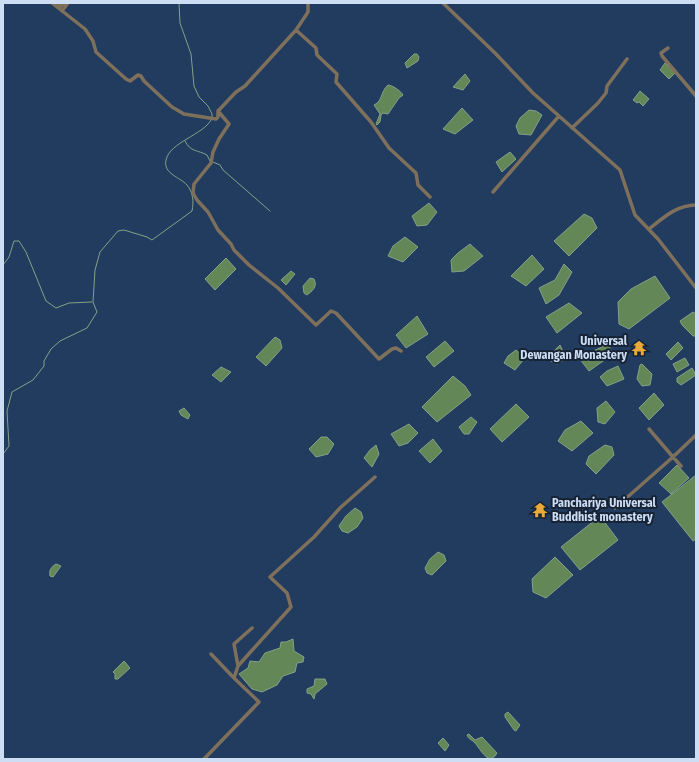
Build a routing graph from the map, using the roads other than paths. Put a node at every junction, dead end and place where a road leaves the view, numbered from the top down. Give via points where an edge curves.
1 (54, 3) edge
2 (64, 3) edge
3 (68, 3) edge
4 (308, 3) edge
5 (443, 3) edge
6 (62, 11) junction
7 (296, 30) junction
8 (668, 48) dead end
9 (627, 59) dead end
10 (696, 96) edge
11 (218, 111) junction
12 (559, 116) junction
13 (572, 128) junction
14 (493, 192) dead end
15 (430, 197) dead end
16 (696, 205) edge
17 (649, 229) junction
18 (696, 288) edge
19 (401, 351) dead end
20 (649, 428) dead end
21 (696, 435) edge
22 (673, 458) junction
23 (681, 466) dead end
24 (375, 477) dead end
25 (615, 508) dead end
26 (252, 628) dead end
27 (211, 654) dead end
28 (238, 666) junction
29 (234, 678) junction
30 (206, 758) edge

1 - 2 street via 60,7
1 - 6 street
3 - 6 street
4 - 7 street via 308,12
5 - 12 street
6 - 11 street via 85,30 102,59 126,79 130,81 138,75 141,76 172,107 184,114 216,120
7 - 11 street via 245,86
7 - 15 street via 316,48 317,55 338,74 336,82 371,122 389,148 416,173 418,185
8 - 10 street via 661,53 662,56
9 - 13 street via 607,86 606,93
11 - 19 street via 229,124 213,152 211,163 194,184 193,193 218,230 241,257 278,288 316,326 331,311 336,313 380,359 392,349
12 - 13 street
12 - 14 street
13 - 17 street via 620,170 635,215
16 - 17 street via 678,208
17 - 18 street
20 - 22 street
21 - 22 street
22 - 23 street
22 - 25 street
24 - 28 street via 270,577 287,593 291,607
26 - 28 street via 234,644
27 - 29 street
28 - 29 street
29 - 30 street via 259,702

